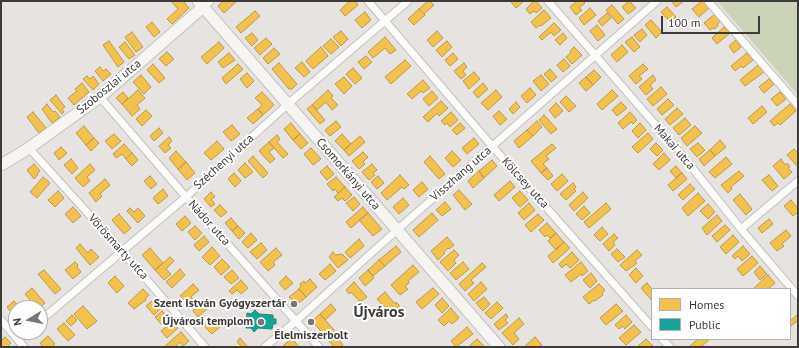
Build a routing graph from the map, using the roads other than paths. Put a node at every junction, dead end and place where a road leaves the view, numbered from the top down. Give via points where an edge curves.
1 (368, 1) edge
2 (408, 1) edge
3 (548, 1) edge
4 (657, 1) edge
5 (708, 1) edge
6 (204, 3) edge
7 (385, 20) junction
8 (595, 56) junction
9 (100, 97) junction
10 (288, 104) junction
11 (798, 105) edge
12 (492, 146) junction
13 (29, 148) junction
14 (1, 165) edge
15 (798, 181) edge
16 (186, 197) junction
17 (741, 229) junction
18 (397, 230) junction
19 (122, 251) junction
20 (798, 296) edge
21 (48, 314) edge
22 (1, 320) edge
23 (296, 320) junction
24 (651, 326) edge
25 (8, 328) edge
26 (18, 340) edge
27 (24, 347) edge
28 (205, 347) edge
29 (264, 347) edge
30 (319, 347) edge
31 (499, 347) edge

1 - 7 street, Kölcsey utca
2 - 7 street, Széchenyi utca
3 - 8 street, Makai utca
4 - 8 street, Visszhang utca
5 - 11 street
6 - 9 street, Szoboszlai utca
6 - 10 street, Csomorkányi utca
7 - 10 street, Széchenyi utca
7 - 12 street, Kölcsey utca
8 - 12 street, Visszhang utca
8 - 17 street, Makai utca via 686,160
9 - 13 street, Szoboszlai utca
9 - 16 street, Nádor utca
10 - 16 street, Széchenyi utca
10 - 18 street, Csomorkányi utca
12 - 18 street, Visszhang utca
12 - 24 street, Kölcsey utca
13 - 14 street, Szoboszlai utca
13 - 19 street, Vörösmarty utca
15 - 17 street
16 - 19 street, Széchenyi utca
16 - 23 street, Nádor utca
17 - 20 street, Makai utca
18 - 23 street, Visszhang utca
18 - 31 street, Csomorkányi utca
19 - 21 street, Széchenyi utca
19 - 28 street, Vörösmarty utca
22 - 25 street
23 - 29 street, Visszhang utca
23 - 30 street, Nádor utca
26 - 27 street

